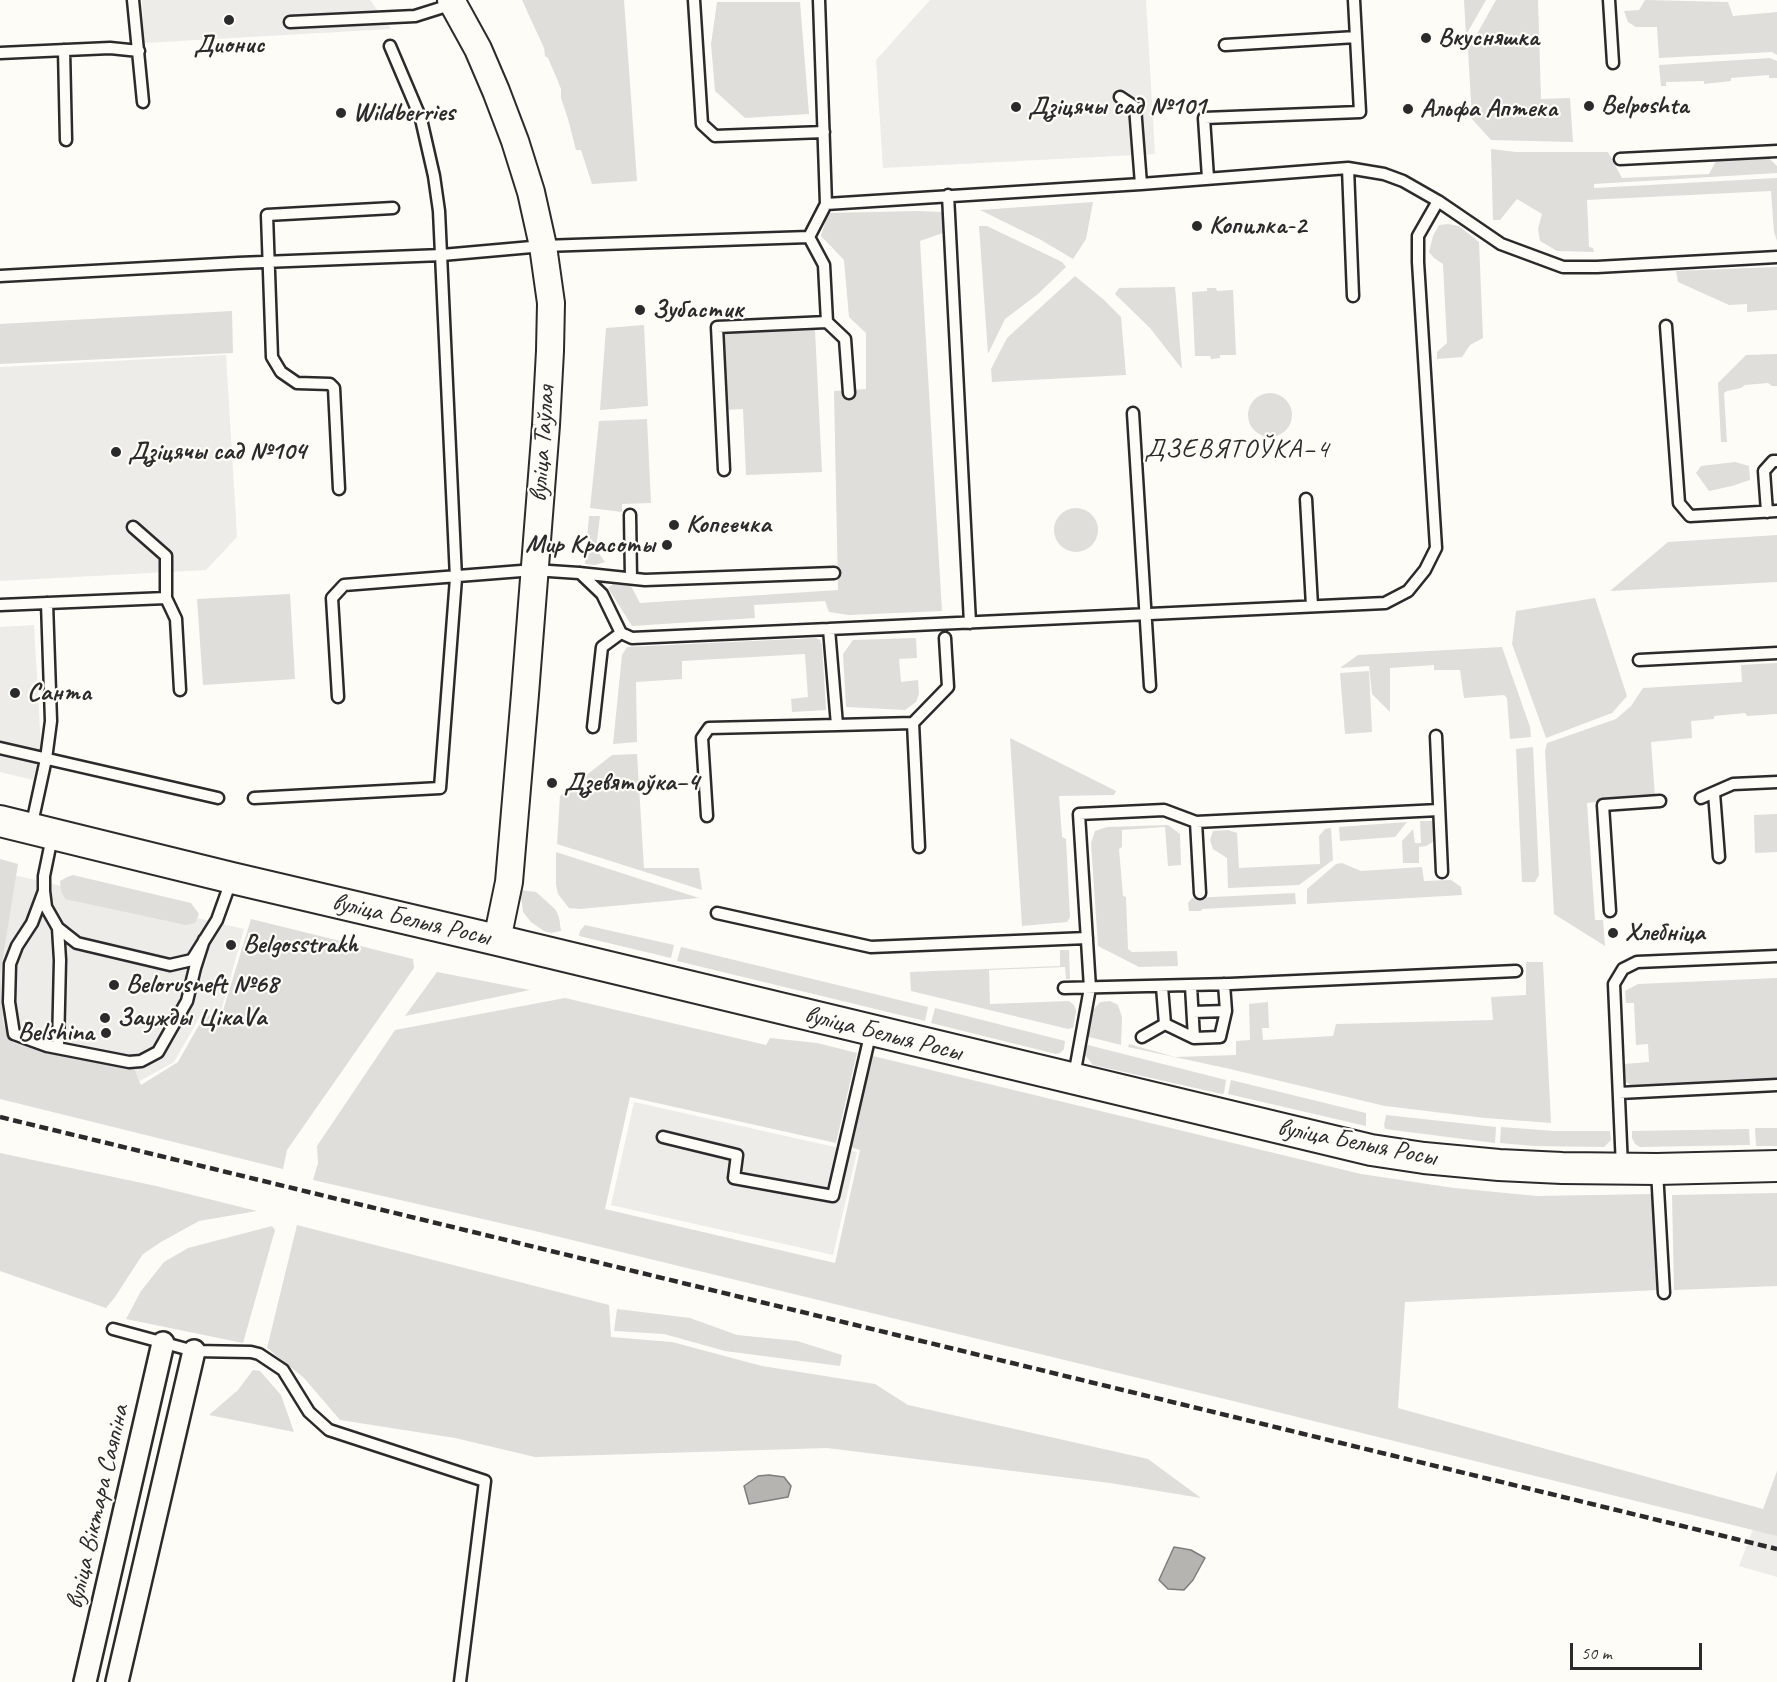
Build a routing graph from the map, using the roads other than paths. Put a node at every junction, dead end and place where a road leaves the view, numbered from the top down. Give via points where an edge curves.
1 (133, 0) edge
2 (694, 0) edge
3 (819, 0) edge
4 (1354, 0) edge
5 (1609, 0) edge
6 (455, 1) edge
7 (290, 22) dead end
8 (1356, 37) junction
9 (1226, 45) dead end
10 (390, 46) dead end
11 (64, 50) junction
12 (139, 51) junction
13 (0, 53) edge
14 (1613, 63) dead end
15 (1120, 97) dead end
16 (143, 102) dead end
17 (824, 132) junction
18 (66, 140) dead end
19 (1777, 151) edge
20 (1620, 159) dead end
21 (1348, 168) junction
22 (1208, 178) junction
23 (1141, 184) junction
24 (948, 195) junction
25 (1438, 201) junction
26 (826, 204) junction
27 (393, 208) dead end
28 (808, 237) junction
29 (543, 246) junction
30 (442, 255) junction
31 (1777, 257) edge
32 (269, 263) junction
33 (0, 276) edge
34 (1353, 296) dead end
35 (827, 322) junction
36 (1666, 326) dead end
37 (849, 393) dead end
38 (1133, 413) dead end
39 (1777, 461) edge
40 (724, 470) dead end
41 (339, 489) dead end
42 (1306, 499) dead end
43 (1772, 511) edge
44 (630, 515) dead end
45 (133, 527) dead end
46 (534, 570) junction
47 (579, 573) junction
48 (834, 573) dead end
49 (456, 578) junction
50 (631, 578) junction
51 (166, 598) junction
52 (46, 603) junction
53 (0, 605) edge
54 (1312, 606) junction
55 (1145, 615) junction
56 (970, 623) junction
57 (829, 629) junction
58 (621, 633) junction
59 (945, 638) dead end
60 (1777, 654) edge
61 (1639, 660) dead end
62 (1150, 686) dead end
63 (180, 690) dead end
64 (338, 697) dead end
65 (913, 723) junction
66 (837, 725) junction
67 (593, 727) dead end
68 (1436, 736) dead end
69 (0, 748) edge
70 (46, 759) junction
71 (1777, 782) edge
72 (1714, 793) junction
73 (218, 798) dead end
74 (254, 798) dead end
75 (1701, 798) dead end
76 (1660, 801) dead end
77 (1440, 810) junction
78 (707, 816) dead end
79 (0, 821) edge
80 (1196, 822) junction
81 (42, 831) junction
82 (919, 847) dead end
83 (1719, 857) dead end
84 (1442, 872) dead end
85 (232, 878) junction
86 (44, 891) junction
87 (1200, 893) dead end
88 (1610, 911) dead end
89 (717, 913) dead end
90 (58, 928) junction
91 (1087, 938) junction
92 (204, 940) junction
93 (496, 940) junction
94 (1777, 956) edge
95 (1516, 971) dead end
96 (1224, 984) junction
97 (1191, 986) junction
98 (1162, 987) junction
99 (1064, 988) dead end
100 (1090, 988) junction
101 (1226, 1011) junction
102 (1193, 1012) junction
103 (1166, 1024) junction
104 (871, 1030) junction
105 (1142, 1037) dead end
106 (1194, 1038) junction
107 (58, 1048) junction
108 (1073, 1079) junction
109 (1777, 1085) edge
110 (1619, 1093) junction
111 (663, 1137) dead end
112 (1777, 1166) edge
113 (1622, 1168) junction
114 (1657, 1169) junction
115 (1664, 1293) dead end
116 (113, 1329) dead end
117 (163, 1343) junction
118 (194, 1350) junction
119 (85, 1682) edge
120 (117, 1682) edge
121 (460, 1682) edge

1 - 12 lane
2 - 17 lane via 702,124 715,136
3 - 17 lane
4 - 8 lane
5 - 14 lane
6 - 7 lane via 415,16
6 - 29 street, вуліца Таўлая via 515,141
8 - 9 lane
8 - 22 lane via 1360,112 1204,118
10 - 30 lane via 421,119 436,188
11 - 12 lane
11 - 13 lane
11 - 18 lane
12 - 16 lane
15 - 23 lane via 1135,107
17 - 26 lane
19 - 20 lane
21 - 22 lane
21 - 25 lane via 1384,174
21 - 34 lane
22 - 23 lane
23 - 24 lane
24 - 26 lane
24 - 56 lane
25 - 31 lane via 1501,244 1563,267
25 - 54 lane via 1418,236 1436,548 1408,591 1385,603
26 - 28 lane
27 - 32 lane via 267,215
28 - 29 lane
28 - 35 lane via 824,265
29 - 30 lane
29 - 46 street, вуліца Таўлая via 551,303 550,351
30 - 32 lane
30 - 49 lane
32 - 33 lane
32 - 41 lane via 272,357 281,372 297,383 330,384 334,388
35 - 37 lane via 845,339
35 - 40 lane via 717,327
36 - 43 lane via 1679,503 1690,516
38 - 55 lane
39 - 43 lane via 1764,471
42 - 54 lane
44 - 50 lane
45 - 51 lane via 166,556
46 - 47 lane
46 - 49 lane
46 - 93 street, вуліца Таўлая via 509,876
47 - 50 lane
47 - 58 lane via 602,594
48 - 50 lane
49 - 64 lane via 344,585 332,598
49 - 74 lane via 440,788
51 - 52 lane
51 - 63 lane via 176,618
52 - 53 lane
52 - 70 lane via 51,721
54 - 55 lane
55 - 56 lane
55 - 62 lane
56 - 57 lane
57 - 58 lane via 632,638
57 - 66 lane
58 - 67 lane via 602,647
59 - 65 lane via 948,687
60 - 61 lane
65 - 66 lane
65 - 82 lane
66 - 78 lane via 709,728 702,738
68 - 77 lane
69 - 70 lane
70 - 73 lane
70 - 81 lane
71 - 72 lane via 1733,784
72 - 75 lane
72 - 83 lane
76 - 88 lane via 1603,805
77 - 80 lane
77 - 84 lane
79 - 81 main road, вуліца Белыя Росы
80 - 87 lane
80 - 91 lane via 1164,810 1079,814
81 - 85 main road, вуліца Белыя Росы
81 - 86 lane
85 - 92 lane via 217,920
85 - 93 main road, вуліца Белыя Росы
86 - 90 lane via 46,907
86 - 107 lane via 10,964 9,1002 14,1034
89 - 91 lane via 871,947
90 - 92 lane via 77,943 170,965 192,960
90 - 107 lane
91 - 100 lane
92 - 107 lane via 187,1001 158,1052 129,1062
93 - 104 main road, вуліца Белыя Росы
94 - 110 lane via 1637,962 1623,969 1614,984
95 - 96 lane
96 - 97 lane
96 - 101 lane
97 - 98 lane
97 - 102 lane
98 - 100 lane
98 - 103 lane
99 - 100 lane
100 - 108 lane
101 - 102 lane
101 - 106 lane via 1220,1037
102 - 106 lane
103 - 105 lane
103 - 106 lane
104 - 108 main road, вуліца Белыя Росы
104 - 111 lane via 833,1196 734,1178 737,1155
108 - 113 main road, вуліца Белыя Росы via 1371,1150 1499,1165
109 - 110 lane
110 - 113 lane
112 - 114 main road, вуліца Белыя Росы
113 - 114 main road, вуліца Белыя Росы
114 - 115 lane
116 - 117 lane
117 - 118 lane
117 - 119 street, вуліца Віктара Саяпіна
118 - 120 street
118 - 121 lane via 259,1354 283,1370 309,1412 329,1430 485,1481

